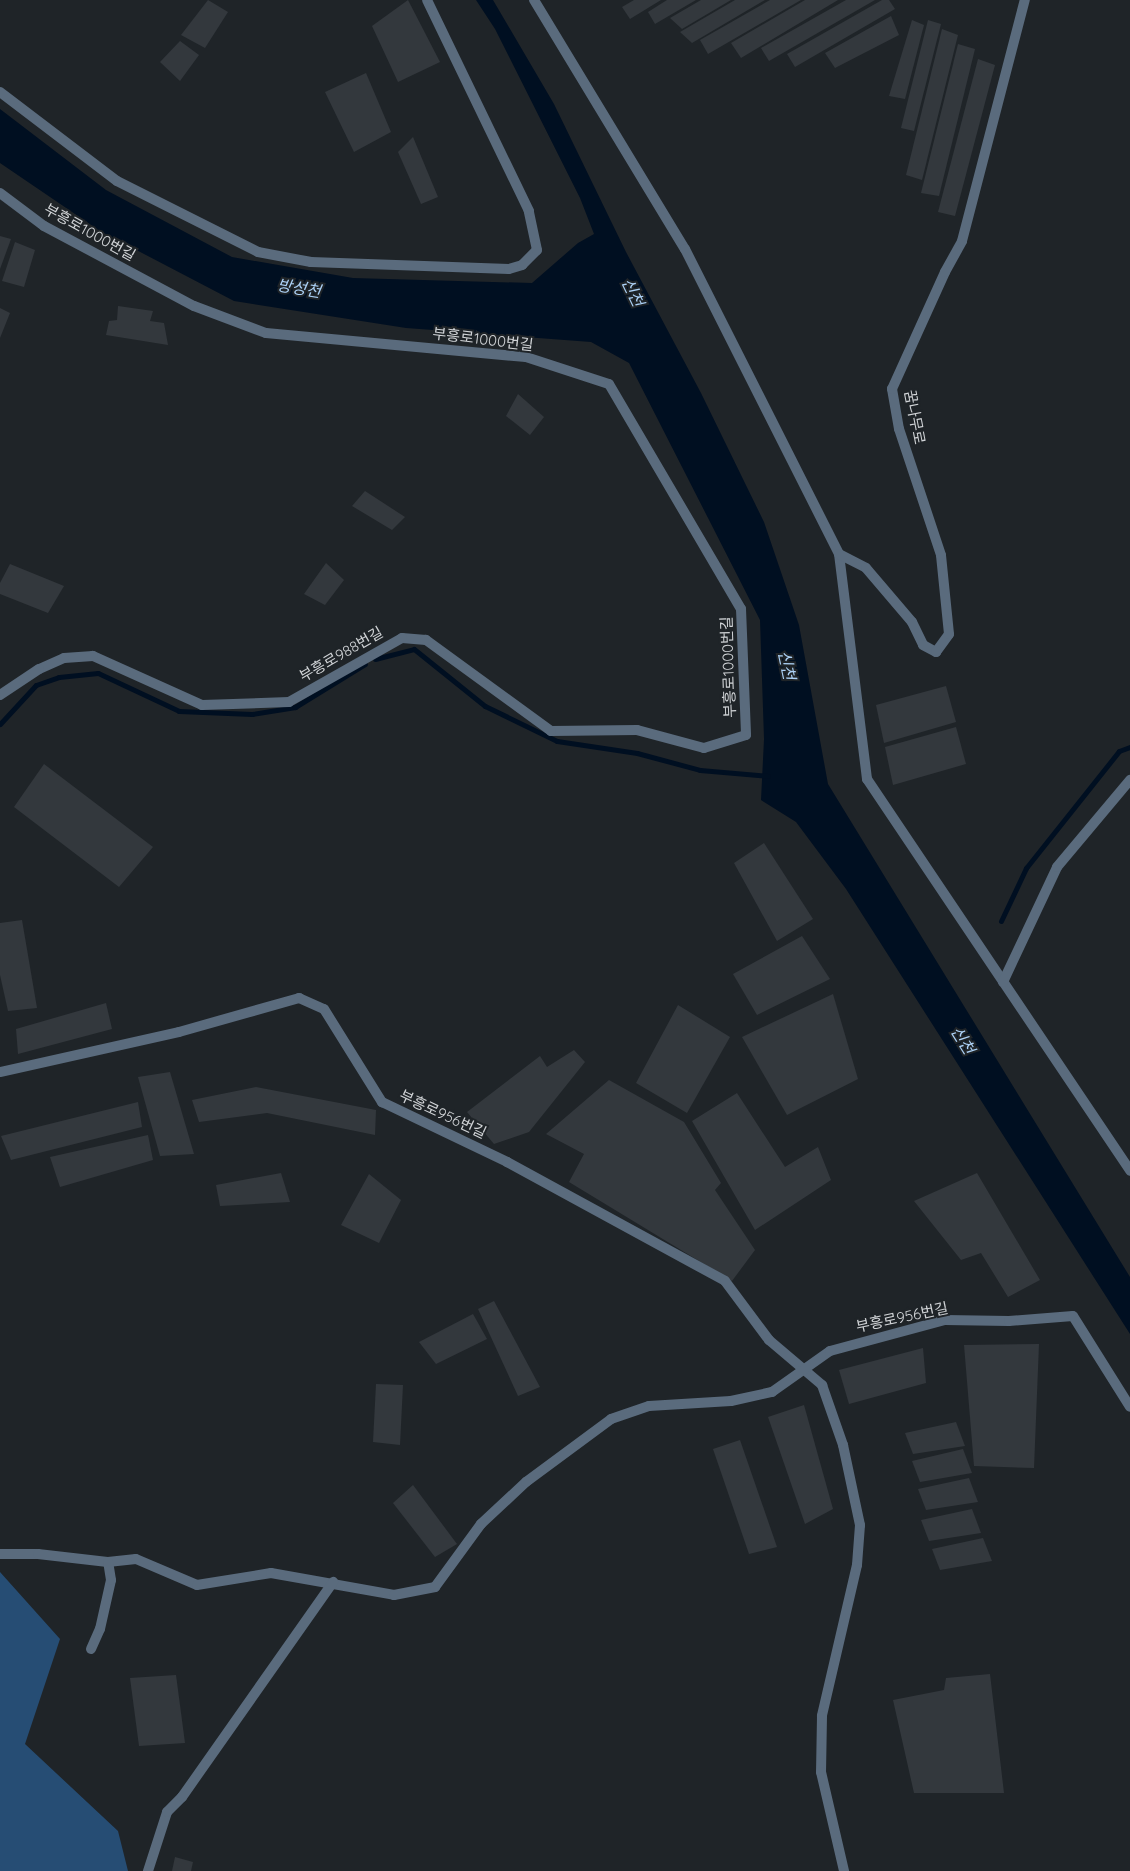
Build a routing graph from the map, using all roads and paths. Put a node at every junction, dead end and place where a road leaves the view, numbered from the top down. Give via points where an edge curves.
1 (427, 0) edge
2 (534, 0) edge
3 (1024, 0) edge
4 (0, 92) edge
5 (0, 193) edge
6 (839, 554) junction
7 (0, 696) edge
8 (746, 735) joint
9 (1130, 780) edge
10 (1003, 982) junction
11 (0, 1072) edge
12 (1130, 1171) edge
13 (804, 1368) junction
14 (1130, 1408) edge
15 (0, 1554) edge
16 (108, 1562) junction
17 (333, 1582) junction
18 (90, 1649) dead end
19 (148, 1871) edge
20 (844, 1871) edge

1 - 4 street via 522,195 534,229 537,250 522,265 509,269 311,262 258,252 117,181
2 - 6 street via 685,249
3 - 6 street, 꿈나무로 via 962,242 892,389 899,428 941,555 949,634 936,652 923,645 912,622 866,568
5 - 8 street, 부흥로1000번길 via 44,226 185,301 266,333 526,357 609,384 741,610
6 - 10 street via 866,779
7 - 8 street, 부흥로988번길 via 39,669 64,658 93,656 202,705 289,702 402,638 426,640 551,731 637,730 704,748
9 - 10 street via 1057,867
10 - 12 street
11 - 13 street, 부흥로956번길 via 179,1032 299,998 324,1009 382,1102 539,1178 725,1282 769,1340
13 - 14 street, 부흥로956번길 via 830,1351 944,1320 1009,1322 1073,1316
13 - 17 street, 부흥로956번길 via 772,1392 731,1401 649,1406 611,1419 526,1482 481,1524 435,1587 394,1595
13 - 20 street via 822,1385 843,1445 860,1525 857,1565 822,1716 821,1772
15 - 16 street, 부흥로956번길 via 38,1554
16 - 17 street, 부흥로956번길 via 136,1559 196,1585 271,1573
16 - 18 street via 111,1580 100,1629
17 - 19 street via 182,1797 168,1812

